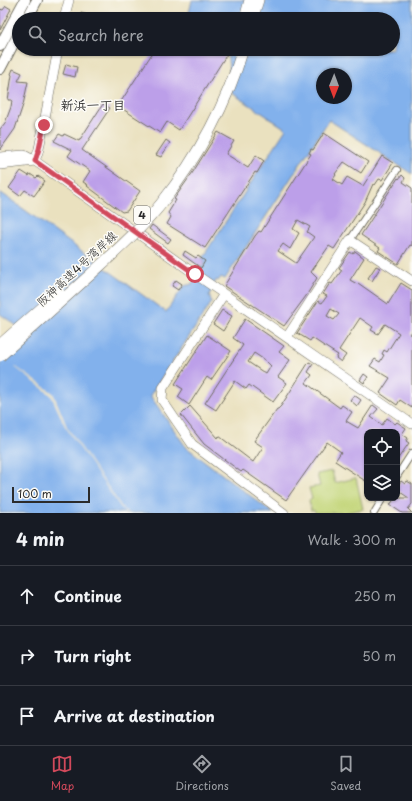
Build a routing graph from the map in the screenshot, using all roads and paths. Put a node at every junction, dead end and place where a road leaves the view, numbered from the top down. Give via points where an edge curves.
1 (25, 0) edge
2 (37, 0) edge
3 (69, 0) edge
4 (250, 0) edge
5 (258, 0) edge
6 (18, 12) edge
7 (31, 12) edge
8 (66, 12) edge
9 (247, 12) edge
10 (254, 12) edge
11 (12, 24) edge
12 (0, 46) edge
13 (12, 46) edge
14 (57, 56) edge
15 (233, 56) edge
16 (241, 56) edge
17 (0, 69) edge
18 (0, 157) edge
19 (35, 161) junction
20 (0, 165) edge
21 (397, 170) dead end
22 (350, 240) junction
23 (412, 281) edge
24 (224, 294) junction
25 (287, 337) junction
26 (0, 346) edge
27 (0, 356) edge
28 (412, 424) edge
29 (412, 453) edge
30 (400, 471) edge
31 (381, 501) edge
32 (284, 513) edge
33 (374, 513) edge

1 - 6 main road
2 - 7 main road
3 - 8 street
4 - 9 highway
5 - 10 highway
11 - 12 main road
13 - 17 main road
14 - 19 street
15 - 26 highway, 阪神高速4号湾岸線 / 4, bridge via 209,117 185,160 155,200 108,249
16 - 27 highway, 阪神高速4号湾岸線 / 4, bridge via 226,98 215,120 189,165 160,205 122,246
18 - 19 street via 24,155
19 - 20 street
19 - 24 street
21 - 22 street
22 - 23 street
22 - 25 street
24 - 25 street
24 - 32 street via 163,388 162,400 192,444
25 - 28 street
29 - 30 street
31 - 33 street

